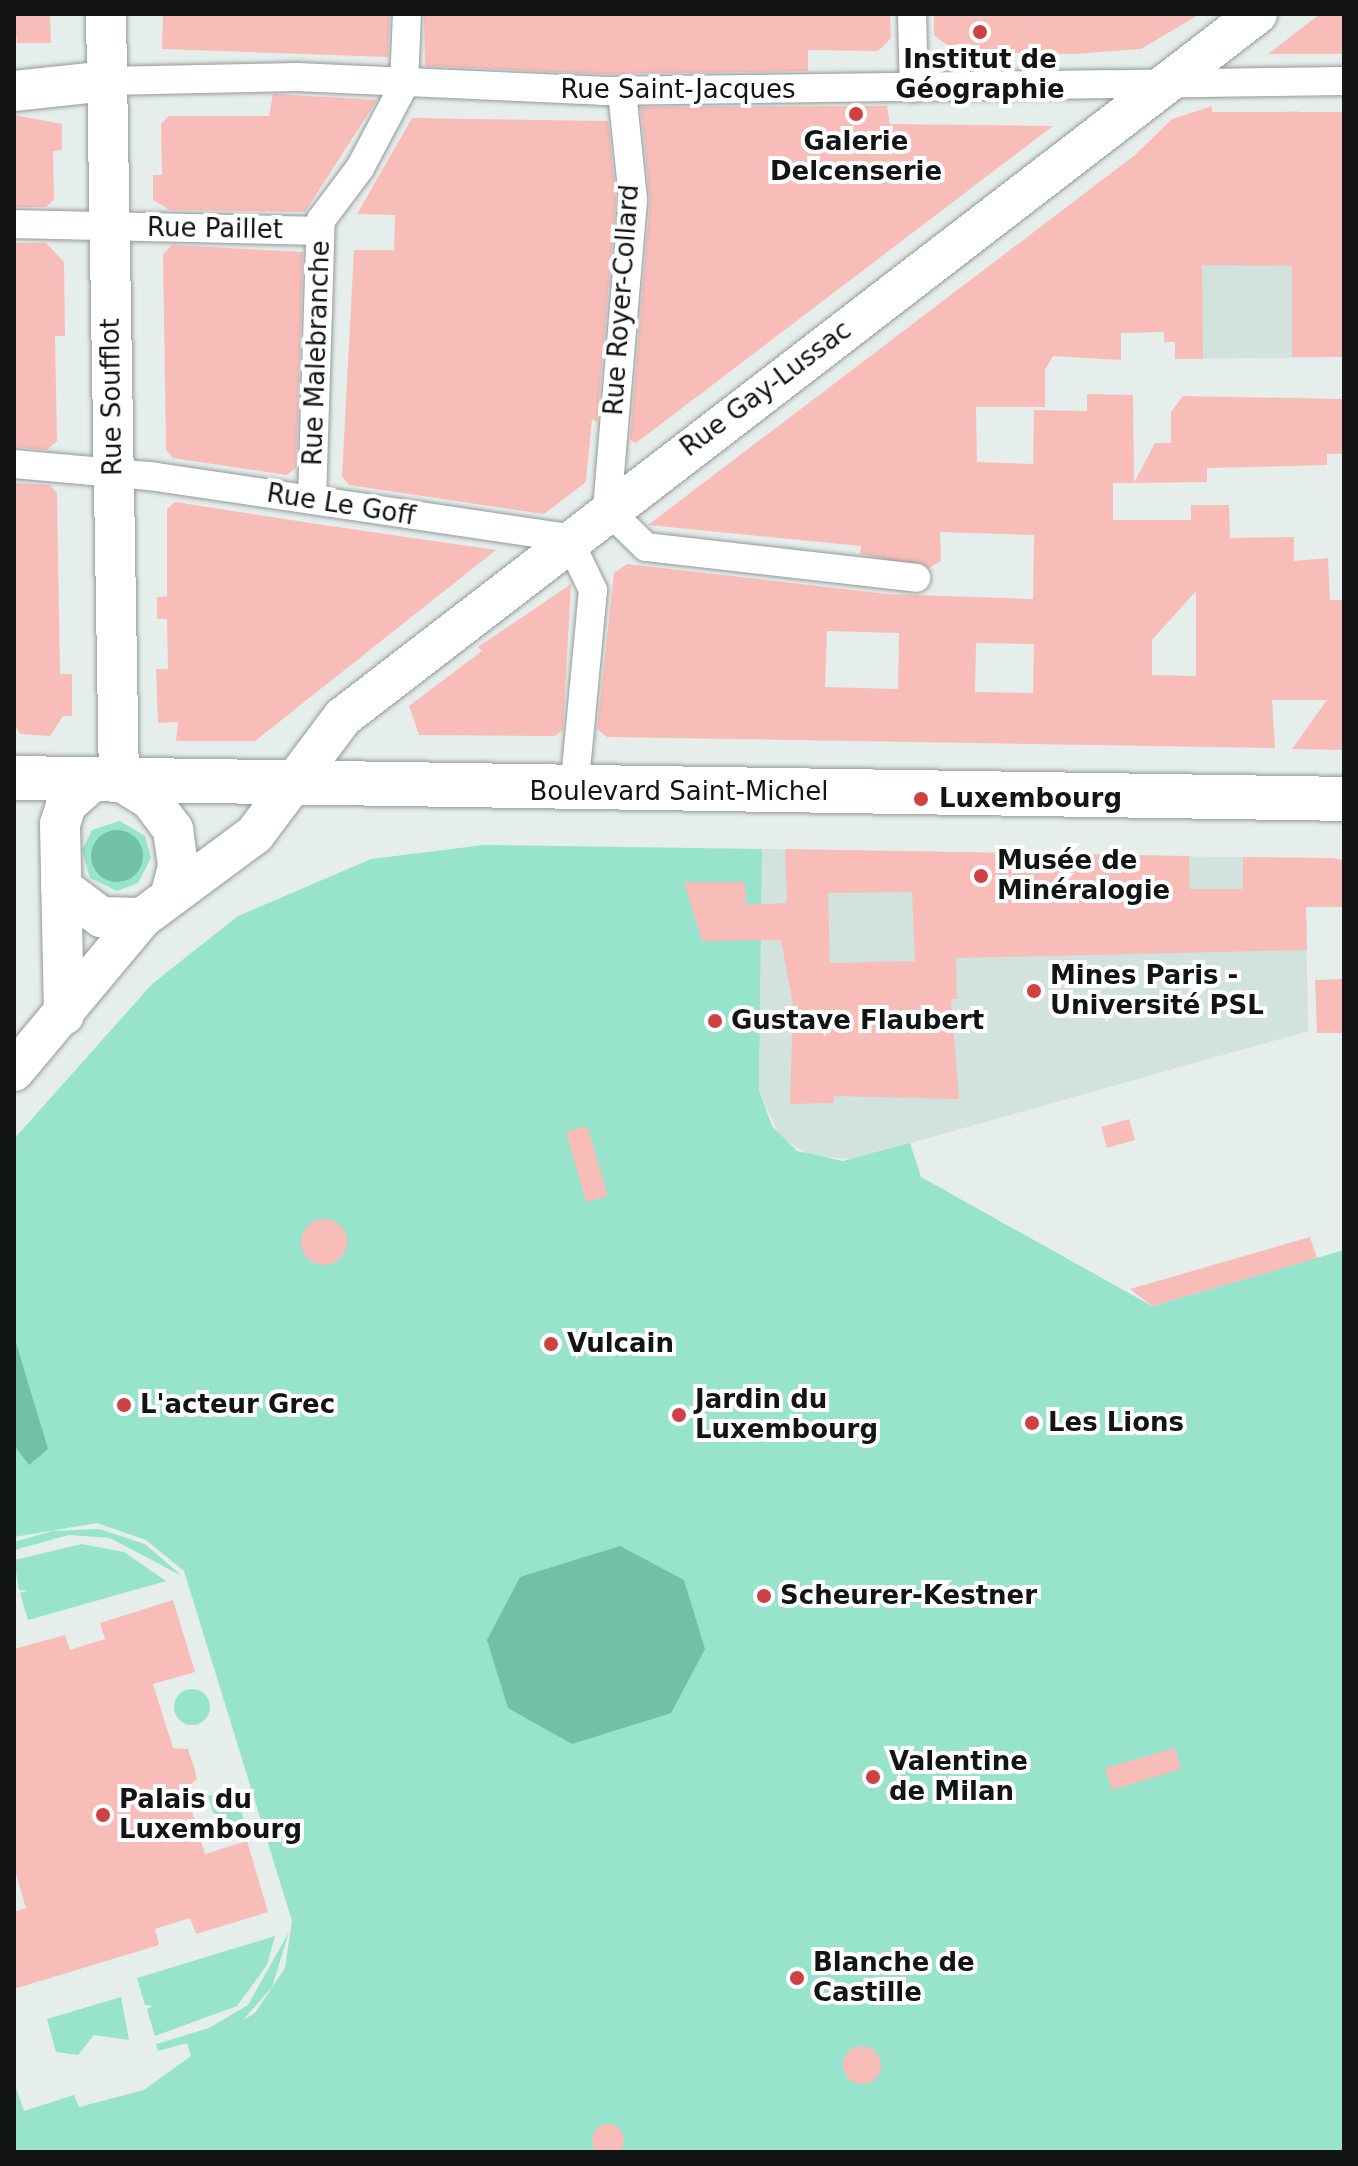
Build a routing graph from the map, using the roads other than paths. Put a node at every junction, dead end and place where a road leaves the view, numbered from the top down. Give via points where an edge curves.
1 (106, 14) edge
2 (407, 14) edge
3 (912, 14) edge
4 (1257, 14) edge
5 (107, 81) junction
6 (1344, 81) edge
7 (404, 85) junction
8 (1165, 85) junction
9 (914, 88) junction
10 (14, 91) edge
11 (622, 91) junction
12 (14, 224) edge
13 (111, 226) junction
14 (320, 231) junction
15 (14, 464) edge
16 (114, 471) junction
17 (312, 500) junction
18 (607, 509) junction
19 (568, 538) junction
20 (916, 578) dead end
21 (14, 778) edge
22 (107, 780) junction
23 (292, 783) junction
24 (574, 792) junction
25 (1344, 799) edge
26 (61, 887) junction
27 (171, 893) junction
28 (142, 918) junction
29 (64, 1015) junction
30 (14, 1071) edge

1 - 5 street, Rue Soufflot
2 - 7 street
3 - 9 street
4 - 8 street, Rue Gay-Lussac
5 - 7 street, Rue Saint-Jacques via 297,77
5 - 10 street, Rue Saint-Jacques
5 - 13 street, Rue Soufflot
6 - 8 street, Rue Saint-Jacques
7 - 11 street, Rue Saint-Jacques
7 - 14 street, Rue Malebranche via 360,168 325,211
8 - 9 street, Rue Saint-Jacques
8 - 18 street, Rue Gay-Lussac
9 - 11 street, Rue Saint-Jacques
11 - 18 street, Rue Royer-Collard via 633,200
12 - 13 street, Rue Paillet
13 - 14 street, Rue Paillet
13 - 16 street, Rue Soufflot
14 - 17 street, Rue Malebranche
15 - 16 street, Rue Le Goff
16 - 17 street, Rue Le Goff
16 - 22 street, Rue Soufflot
17 - 19 street, Rue Le Goff
18 - 19 street, Rue Gay-Lussac
18 - 20 street via 646,547
19 - 23 street, Rue Gay-Lussac via 343,717
19 - 24 street via 593,590
21 - 22 main road, Boulevard Saint-Michel
22 - 23 main road, Boulevard Saint-Michel
22 - 26 street via 61,814
22 - 27 street via 159,808 173,830 178,867
23 - 24 main road, Boulevard Saint-Michel
23 - 27 street, Rue Gay-Lussac via 255,834
24 - 25 main road, Boulevard Saint-Michel
26 - 28 street via 101,917
26 - 29 street
27 - 28 street
28 - 29 street
29 - 30 street

